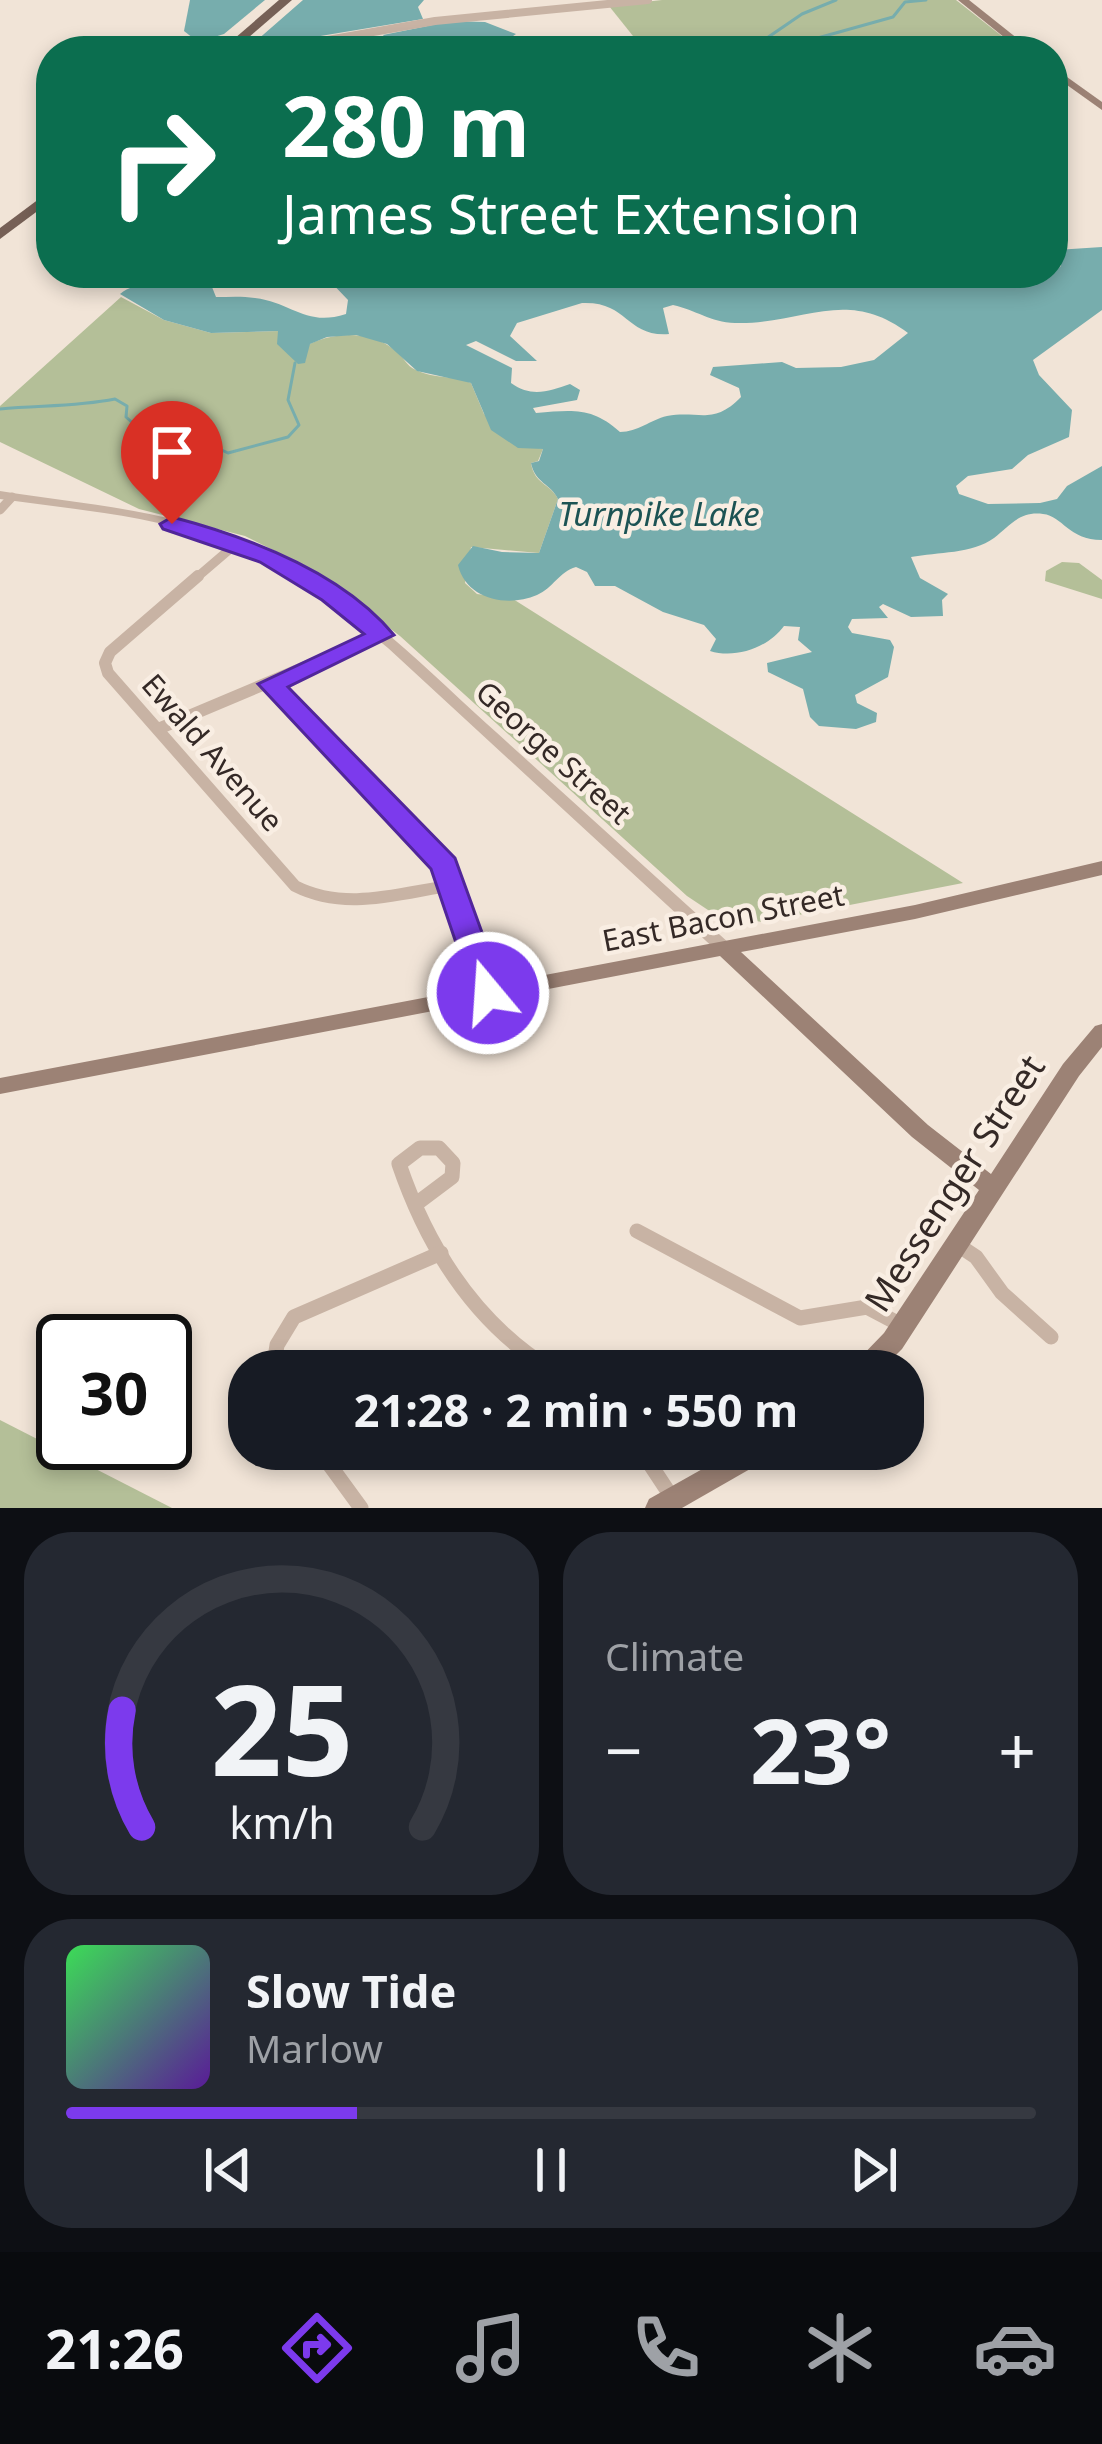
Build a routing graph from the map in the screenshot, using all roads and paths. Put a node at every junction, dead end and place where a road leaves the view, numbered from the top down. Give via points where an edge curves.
1 (286, 0) edge
2 (648, 0) edge
3 (963, 0) edge
4 (244, 36) edge
5 (351, 36) edge
6 (1009, 36) edge
7 (1068, 81) edge
8 (1102, 107) edge
9 (36, 206) edge
10 (0, 235) edge
11 (6, 496) edge
12 (0, 510) edge
13 (237, 543) junction
14 (381, 635) junction
15 (271, 684) junction
16 (158, 729) junction
17 (1102, 868) edge
18 (454, 886) junction
19 (724, 948) junction
20 (488, 993) junction
21 (1102, 1032) edge
22 (0, 1086) edge
23 (994, 1189) junction
24 (416, 1204) dead end
25 (638, 1231) dead end
26 (958, 1245) junction
27 (441, 1253) junction
28 (904, 1326) junction
29 (1052, 1337) dead end
30 (276, 1350) edge
31 (523, 1350) edge
32 (883, 1350) edge
33 (333, 1470) edge
34 (650, 1470) edge
35 (725, 1470) edge
36 (666, 1503) edge
37 (361, 1508) edge

1 - 4 main road
2 - 5 street
3 - 6 main road
7 - 8 main road
9 - 10 main road
11 - 12 street
11 - 13 street, George Street
13 - 14 street, George Street via 304,577
13 - 16 street, Ewald Avenue via 105,663
14 - 15 street
14 - 19 street, George Street
15 - 16 street
15 - 18 street via 432,848
16 - 18 street, Ewald Avenue via 308,893 341,902
17 - 19 main road, East Bacon Street
18 - 20 street
19 - 20 main road, East Bacon Street
19 - 23 main road, George Street via 920,1131
20 - 22 main road, East Bacon Street
21 - 23 main road, Messenger Street
23 - 26 main road, Messenger Street
24 - 27 street
25 - 28 street via 800,1318 867,1307
26 - 28 main road, Messenger Street
26 - 29 street
27 - 30 street via 294,1317
27 - 31 street via 495,1331
28 - 32 main road, Messenger Street
33 - 37 street
34 - 36 street
35 - 36 main road

